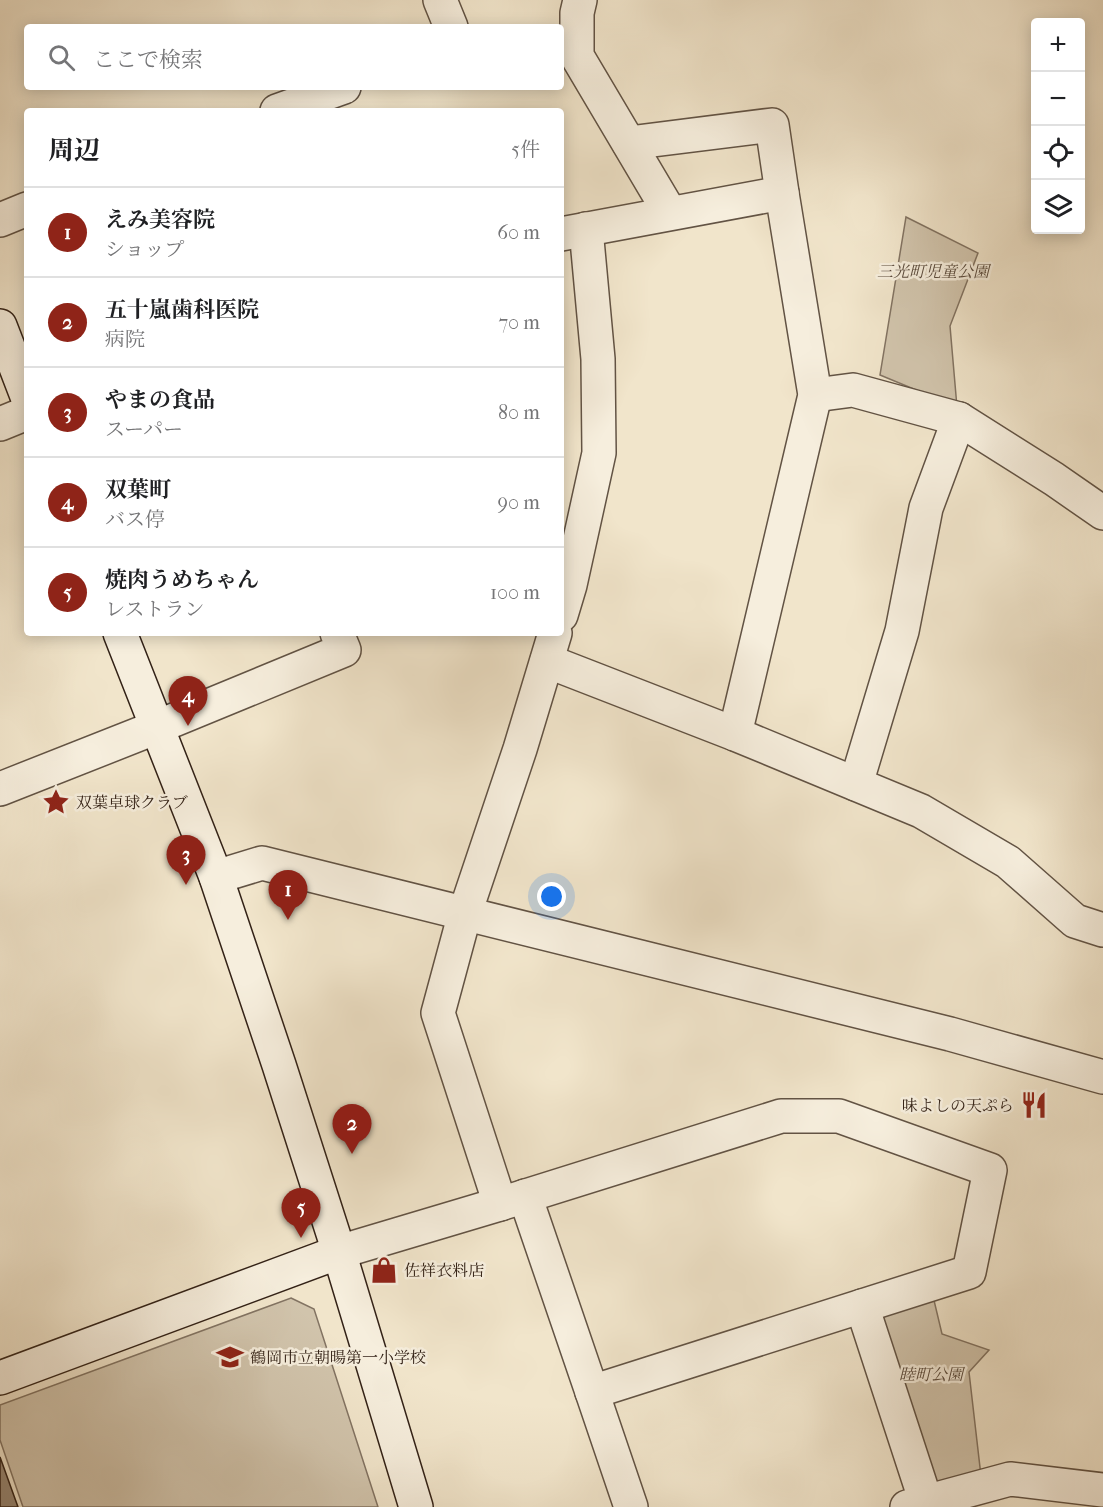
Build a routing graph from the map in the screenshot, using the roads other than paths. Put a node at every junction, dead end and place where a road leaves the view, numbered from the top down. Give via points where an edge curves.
1 (440, 0) edge
2 (580, 0) edge
3 (450, 24) edge
4 (336, 90) edge
5 (285, 108) edge
6 (629, 143) junction
7 (782, 193) junction
8 (24, 210) edge
9 (670, 213) junction
10 (0, 220) edge
11 (574, 232) edge
12 (0, 326) edge
13 (24, 388) edge
14 (815, 394) junction
15 (24, 414) edge
16 (959, 419) junction
17 (0, 424) edge
18 (1103, 513) edge
19 (564, 594) edge
20 (121, 636) edge
21 (338, 636) edge
22 (551, 647) edge
23 (157, 727) junction
24 (735, 734) junction
25 (856, 784) junction
26 (0, 789) edge
27 (216, 877) junction
28 (465, 914) junction
29 (1103, 930) edge
30 (1103, 1077) edge
31 (513, 1200) junction
32 (339, 1252) junction
33 (862, 1306) junction
34 (0, 1378) edge
35 (592, 1392) junction
36 (1103, 1490) edge
37 (916, 1504) edge
38 (416, 1507) edge
39 (631, 1507) edge

1 - 3 street
2 - 6 street via 577,56
4 - 5 street
6 - 7 street via 772,125
6 - 9 street
7 - 9 street
7 - 14 street
8 - 10 street
9 - 11 street
11 - 19 street via 598,359 599,453
12 - 13 street
14 - 16 street via 853,390
14 - 24 street
15 - 17 street
16 - 18 street
16 - 25 street via 926,508 902,631
20 - 23 street
21 - 23 street via 344,650
22 - 24 street
22 - 28 street
23 - 26 street
23 - 27 street
24 - 25 street
25 - 29 street via 921,811 1008,862 1075,921
27 - 28 street via 262,863
27 - 32 street
28 - 30 street via 950,1034
28 - 31 street via 438,1013
31 - 32 street
31 - 33 street via 781,1116 839,1116 990,1170 969,1272
31 - 35 street
32 - 34 street
32 - 38 street
33 - 35 street
33 - 37 street
35 - 39 street
36 - 37 street via 1010,1479

